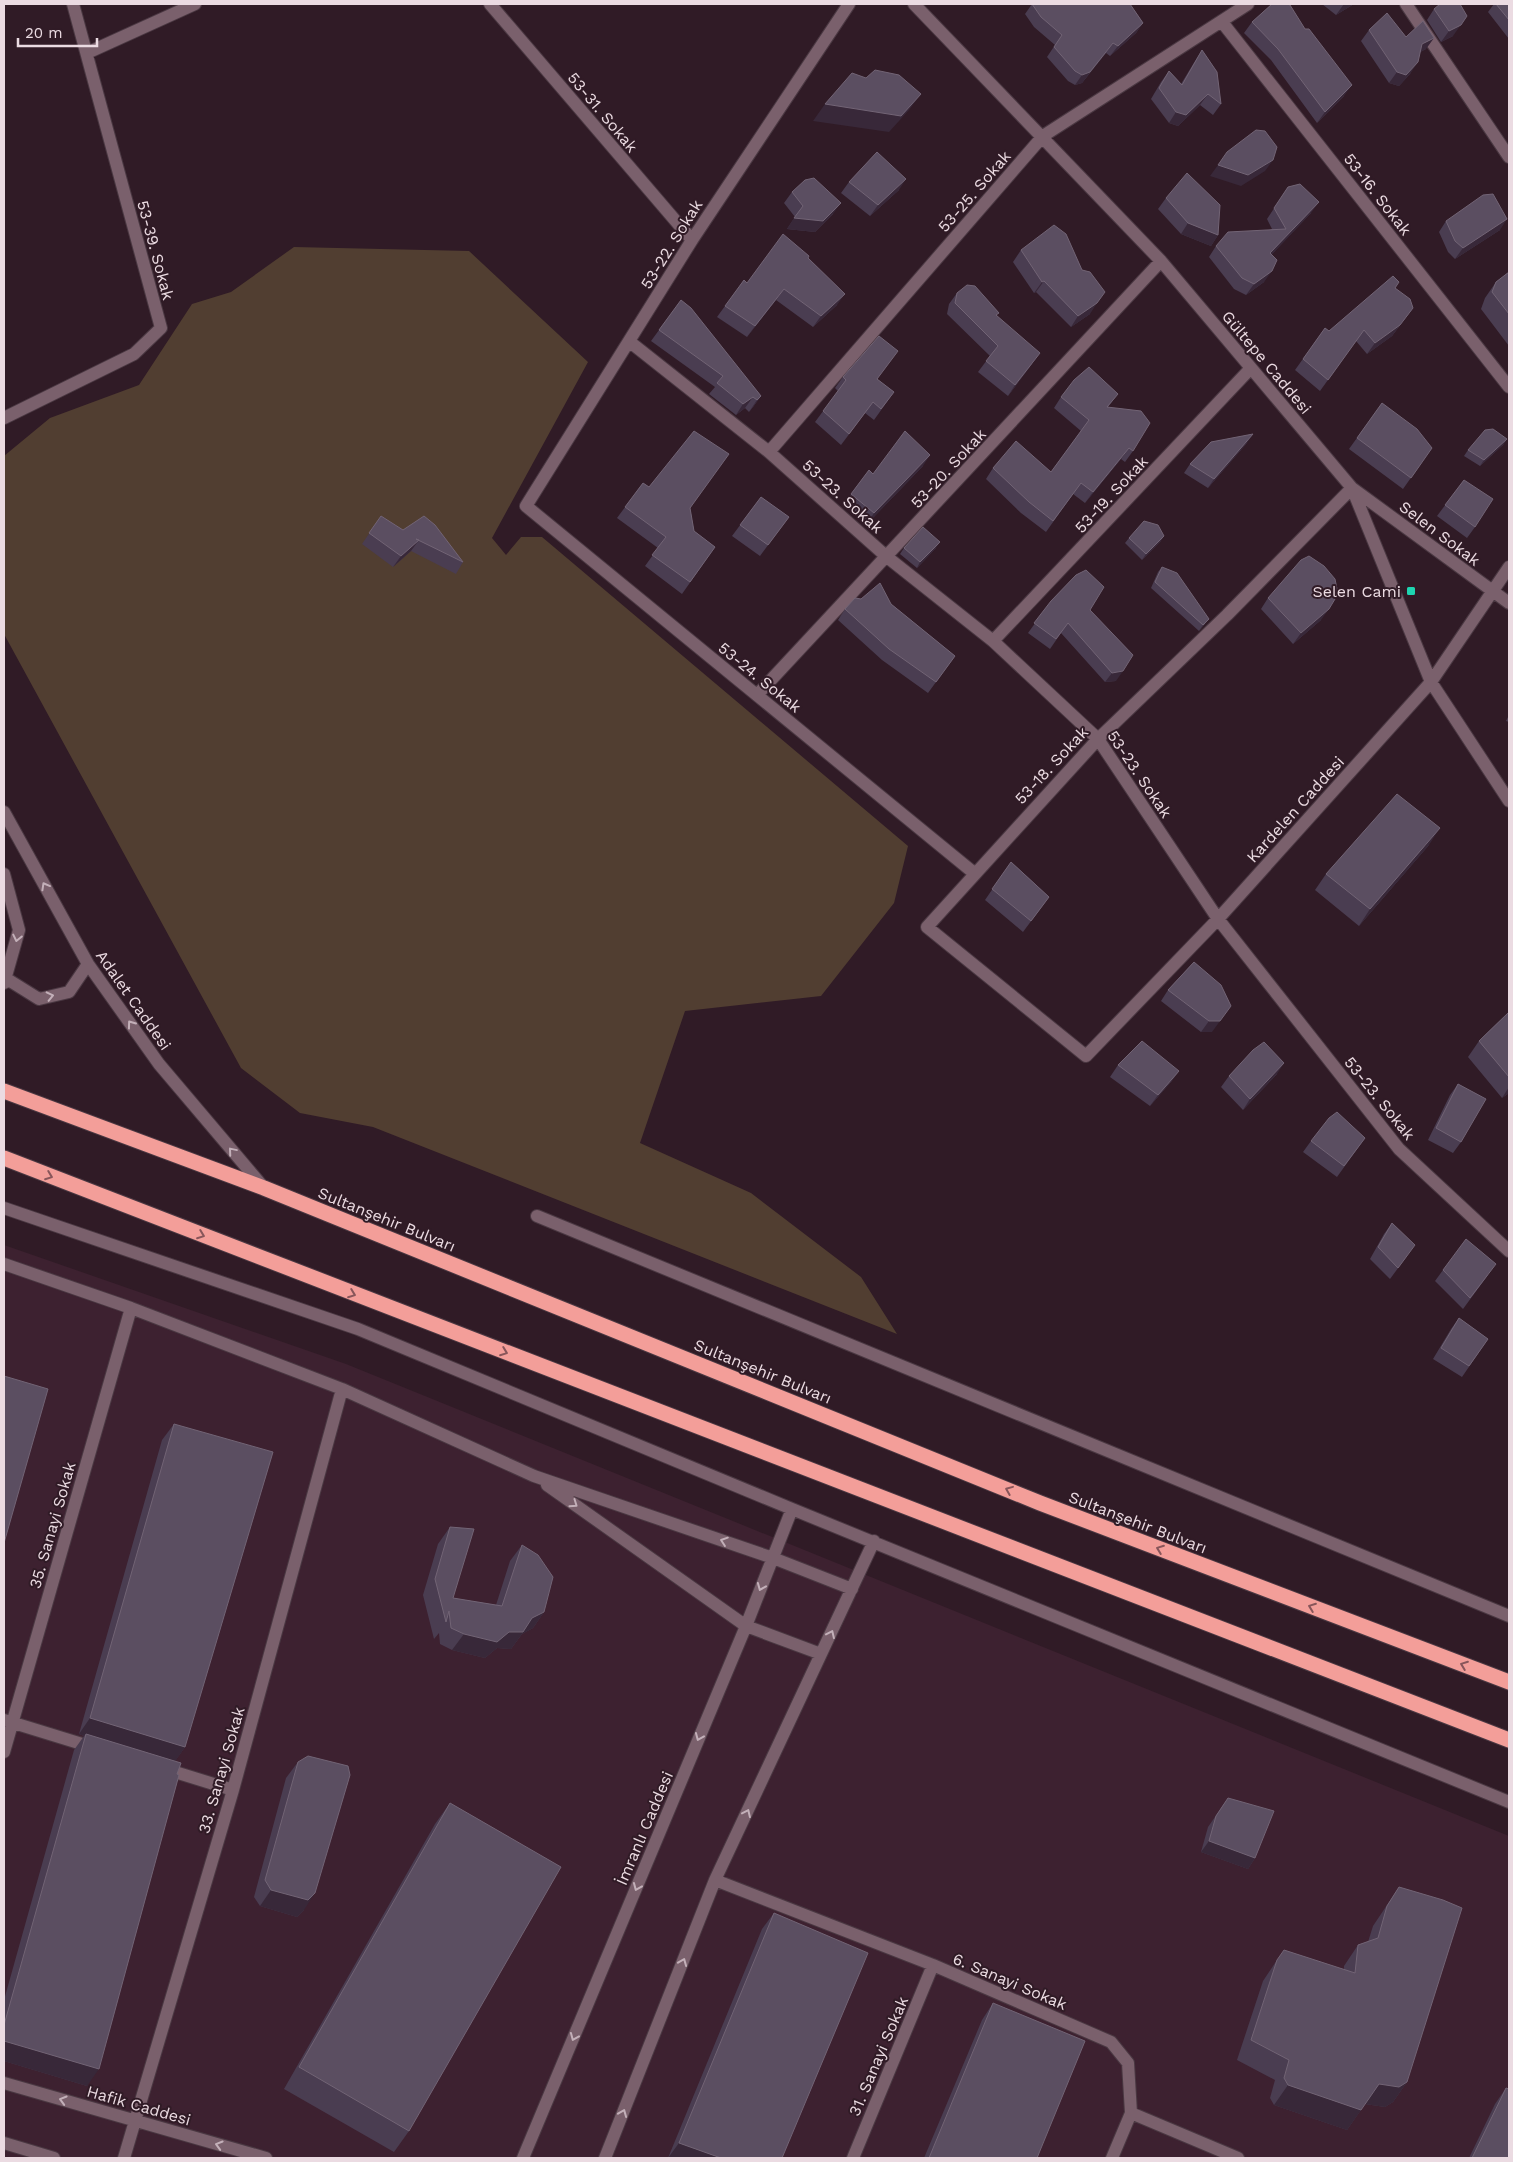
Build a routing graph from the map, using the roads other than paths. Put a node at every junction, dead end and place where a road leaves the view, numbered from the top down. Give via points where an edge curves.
1 (73, 4) edge
2 (196, 4) edge
3 (490, 4) edge
4 (849, 4) edge
5 (914, 4) edge
6 (1248, 4) edge
7 (1406, 4) edge
8 (1222, 22) junction
9 (86, 53) junction
10 (1043, 136) junction
11 (1509, 157) edge
12 (692, 240) junction
13 (1161, 261) junction
14 (630, 342) junction
15 (1251, 368) junction
16 (1509, 387) edge
17 (4, 418) edge
18 (769, 452) junction
19 (1352, 488) junction
20 (526, 506) joint
21 (887, 557) junction
22 (1509, 567) edge
23 (1493, 593) junction
24 (1509, 603) edge
25 (994, 641) junction
26 (1431, 682) junction
27 (757, 695) junction
28 (1098, 738) junction
29 (1509, 801) edge
30 (4, 812) edge
31 (974, 873) junction
32 (4, 874) edge
33 (1218, 919) junction
34 (88, 964) junction
35 (5, 981) edge
36 (1086, 1056) joint
37 (4, 1091) edge
38 (4, 1158) edge
39 (264, 1188) junction
40 (4, 1208) edge
41 (537, 1216) dead end
42 (1509, 1251) edge
43 (4, 1264) edge
44 (131, 1308) junction
45 (342, 1389) junction
46 (534, 1476) junction
47 (792, 1509) junction
48 (874, 1541) junction
49 (773, 1558) junction
50 (852, 1589) junction
51 (1509, 1616) edge
52 (746, 1626) junction
53 (821, 1654) junction
54 (1509, 1682) edge
55 (8, 1721) edge
56 (1509, 1740) edge
57 (104, 1750) edge
58 (4, 1752) edge
59 (150, 1765) edge
60 (233, 1790) junction
61 (1509, 1802) edge
62 (715, 1880) junction
63 (933, 1966) junction
64 (4, 2083) edge
65 (1131, 2113) junction
66 (136, 2120) junction
67 (4, 2143) edge
68 (54, 2158) edge
69 (124, 2158) edge
70 (266, 2158) edge
71 (523, 2158) edge
72 (605, 2158) edge
73 (853, 2158) edge
74 (1112, 2158) edge
75 (1238, 2158) edge

1 - 9 street, 53-39. Sokak
2 - 9 street
3 - 12 street, 53-31. Sokak
4 - 12 street, 53-22. Sokak
5 - 10 street, Gültepe Caddesi
6 - 8 street, 53-25. Sokak
7 - 11 street
8 - 10 street, 53-25. Sokak
8 - 16 street, 53-16. Sokak
9 - 17 street, 53-39. Sokak via 160,328 134,354
10 - 13 street, Gültepe Caddesi
10 - 18 street, 53-25. Sokak
12 - 14 street, 53-22. Sokak
13 - 15 street, Gültepe Caddesi
13 - 21 street, 53-20. Sokak
14 - 18 street, 53-23. Sokak
14 - 20 street, 53-22. Sokak
15 - 19 street, Gültepe Caddesi
15 - 25 street, 53-19. Sokak
18 - 21 street, 53-23. Sokak
19 - 23 street, Selen Sokak
19 - 26 street, Gültepe Caddesi
19 - 28 street, 53-18. Sokak via 1227,615
20 - 27 street, 53-24. Sokak
21 - 25 street, 53-23. Sokak
21 - 27 street, 53-20. Sokak
22 - 23 street, Kardelen Caddesi
23 - 24 street, Selen Sokak
23 - 26 street, Kardelen Caddesi
25 - 28 street, 53-23. Sokak
26 - 29 street, Gültepe Caddesi
26 - 33 street, Kardelen Caddesi
27 - 31 street, 53-24. Sokak
28 - 31 street, 53-18. Sokak
28 - 33 street, 53-23. Sokak
34 -> 30 street, Adalet Caddesi
31 - 36 street, 53-18. Sokak via 927,927
32 -> 35 street via 19,930
33 - 36 street, Kardelen Caddesi
33 - 42 street, 53-23. Sokak via 1399,1149
35 -> 34 street via 39,998 69,992
39 -> 34 street, Adalet Caddesi via 160,1064
37 - 39 highway, Sultanşehir Bulvarı
38 -> 56 highway
54 -> 39 highway, Sultanşehir Bulvarı via 1040,1503
40 - 47 street via 358,1329
41 - 51 street
43 - 44 street
44 - 45 street
44 - 55 street, 35. Sanayi Sokak
45 - 46 street
45 - 60 street, 33. Sanayi Sokak
49 -> 46 street
46 -> 52 street
47 - 48 street
47 - 49 street, İmranlı Caddesi
48 - 50 street
48 - 61 street
49 - 50 street
49 -> 52 street, İmranlı Caddesi
53 -> 50 street
52 - 53 street
52 -> 71 street, İmranlı Caddesi
62 -> 53 street
55 - 57 street
55 - 58 street, 35. Sanayi Sokak
59 - 60 street
60 - 66 street, 33. Sanayi Sokak
62 - 63 street, 6. Sanayi Sokak
72 -> 62 street
63 - 65 street, 6. Sanayi Sokak via 1111,2042 1128,2063
63 - 73 street, 31. Sanayi Sokak
66 -> 64 street, Hafik Caddesi
65 - 74 street
65 - 75 street
66 - 69 street, 33. Sanayi Sokak
70 -> 66 street, Hafik Caddesi
67 - 68 street

